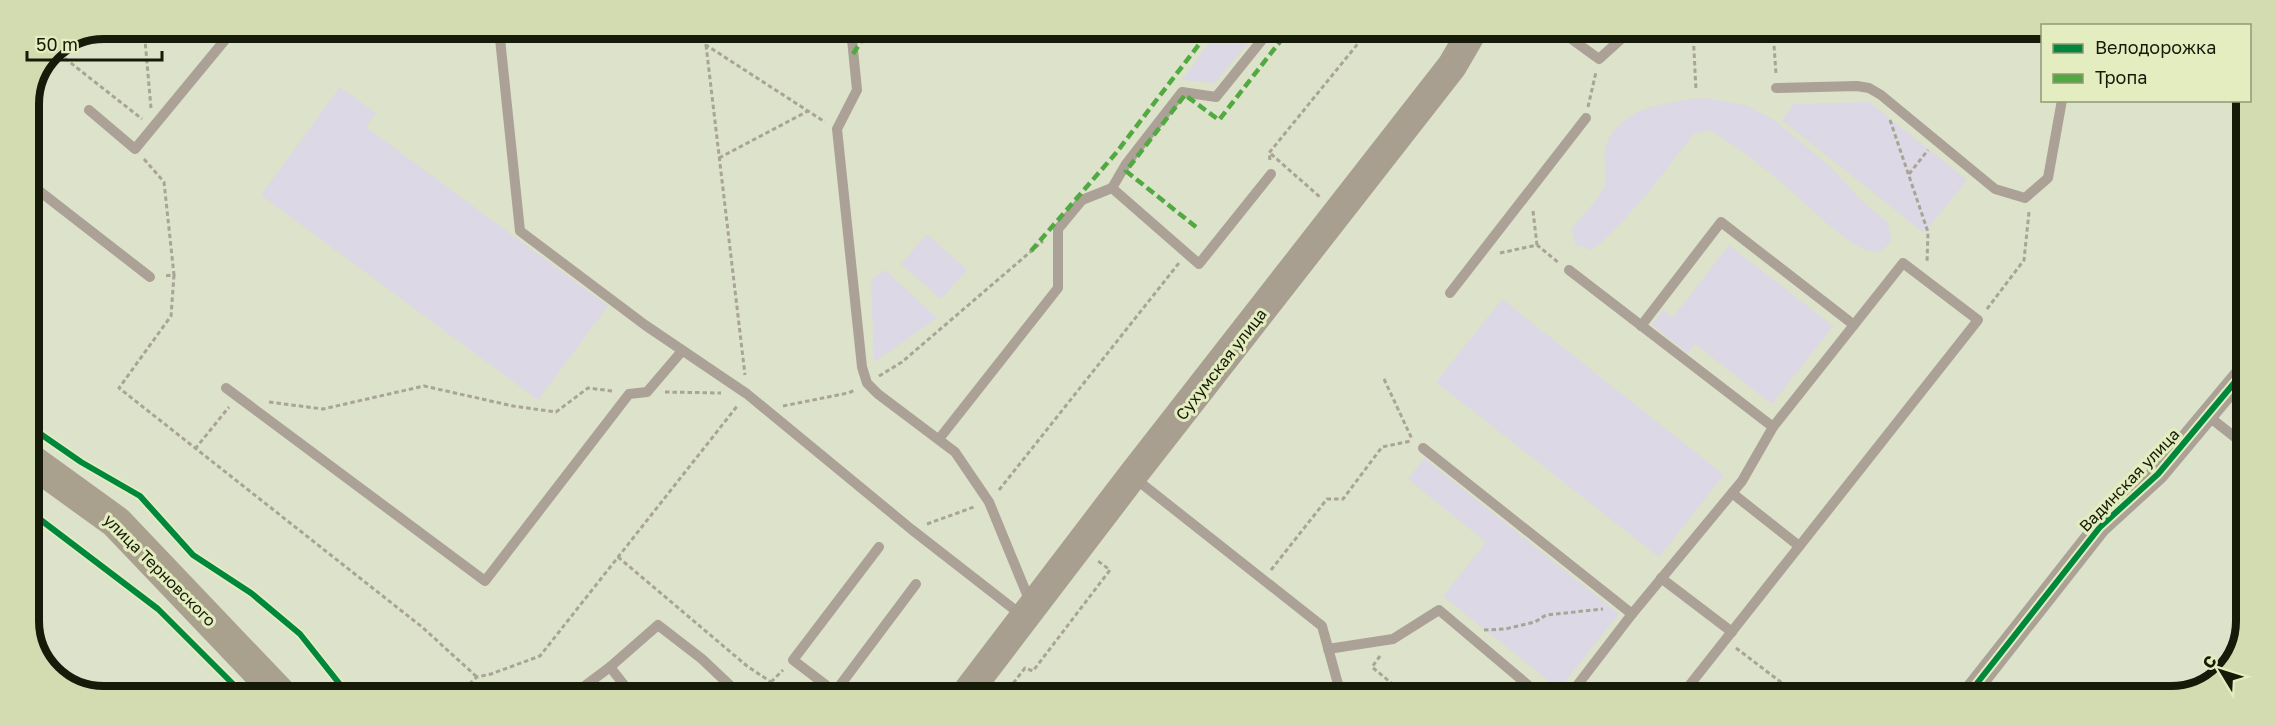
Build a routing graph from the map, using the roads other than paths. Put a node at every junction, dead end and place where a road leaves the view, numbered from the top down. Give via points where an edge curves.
1 (226, 39) edge
2 (500, 39) edge
3 (852, 39) edge
4 (1263, 39) edge
5 (1468, 39) edge
6 (1571, 39) edge
7 (1620, 39) edge
8 (1776, 88) road end
9 (2062, 102) edge
10 (90, 110) dead end
11 (1586, 118) road end
12 (1271, 174) road end
13 (1112, 188) junction
14 (39, 191) edge
15 (1569, 270) road end
16 (150, 277) road end
17 (1450, 293) dead end
18 (1854, 325) junction
19 (1641, 326) junction
20 (682, 351) junction
21 (2236, 381) edge
22 (226, 388) dead end
23 (2208, 416) junction
24 (1773, 427) junction
25 (2236, 437) edge
26 (939, 439) junction
27 (43, 447) edge
28 (1423, 448) road end
29 (1132, 476) junction
30 (1732, 493) junction
31 (1799, 546) junction
32 (879, 547) dead end
33 (1661, 578) junction
34 (916, 584) dead end
35 (1030, 610) junction
36 (1627, 610) junction
37 (1729, 636) junction
38 (1328, 649) junction
39 (610, 667) junction
40 (262, 686) edge
41 (585, 686) edge
42 (625, 686) edge
43 (730, 686) edge
44 (827, 686) edge
45 (843, 686) edge
46 (972, 686) edge
47 (1338, 686) edge
48 (1529, 686) edge
49 (1576, 686) edge
50 (1689, 686) edge
51 (1975, 686) edge

1 - 10 lane via 135,149
2 - 20 lane via 520,231
3 - 26 lane via 857,90 837,129 862,367 867,383 878,394
4 - 13 lane via 1216,97 1182,92
5 - 29 main road, Сухумская улица via 1439,84
6 - 7 lane via 1599,59
8 - 9 lane via 1869,88 1995,189 2025,198 2048,178
11 - 17 lane
12 - 13 lane via 1199,264
13 - 26 lane via 1082,200 1058,229 1058,288
14 - 16 lane
15 - 19 lane
18 - 19 lane via 1721,222
18 - 24 lane
18 - 31 lane via 1903,263 1978,320
19 - 24 lane
20 - 22 lane via 646,392 629,394 485,582
20 - 35 lane via 747,394 911,529
21 - 23 street, Вадинская улица
23 - 25 lane
23 - 51 street, Вадинская улица via 2158,474 2100,527
24 - 30 lane
26 - 35 lane via 955,452 989,502
27 - 40 main road, улица Терновского via 116,522
28 - 36 lane
29 - 35 main road, Сухумская улица
29 - 38 lane via 1322,626
30 - 31 lane
30 - 33 lane
31 - 37 lane
32 - 44 lane via 793,660
33 - 36 lane
33 - 37 lane
34 - 45 lane
35 - 46 main road, Сухумская улица
36 - 49 lane
37 - 50 lane
38 - 47 lane
38 - 48 lane via 1394,639 1438,610
39 - 41 lane
39 - 42 lane
39 - 43 lane via 658,625

